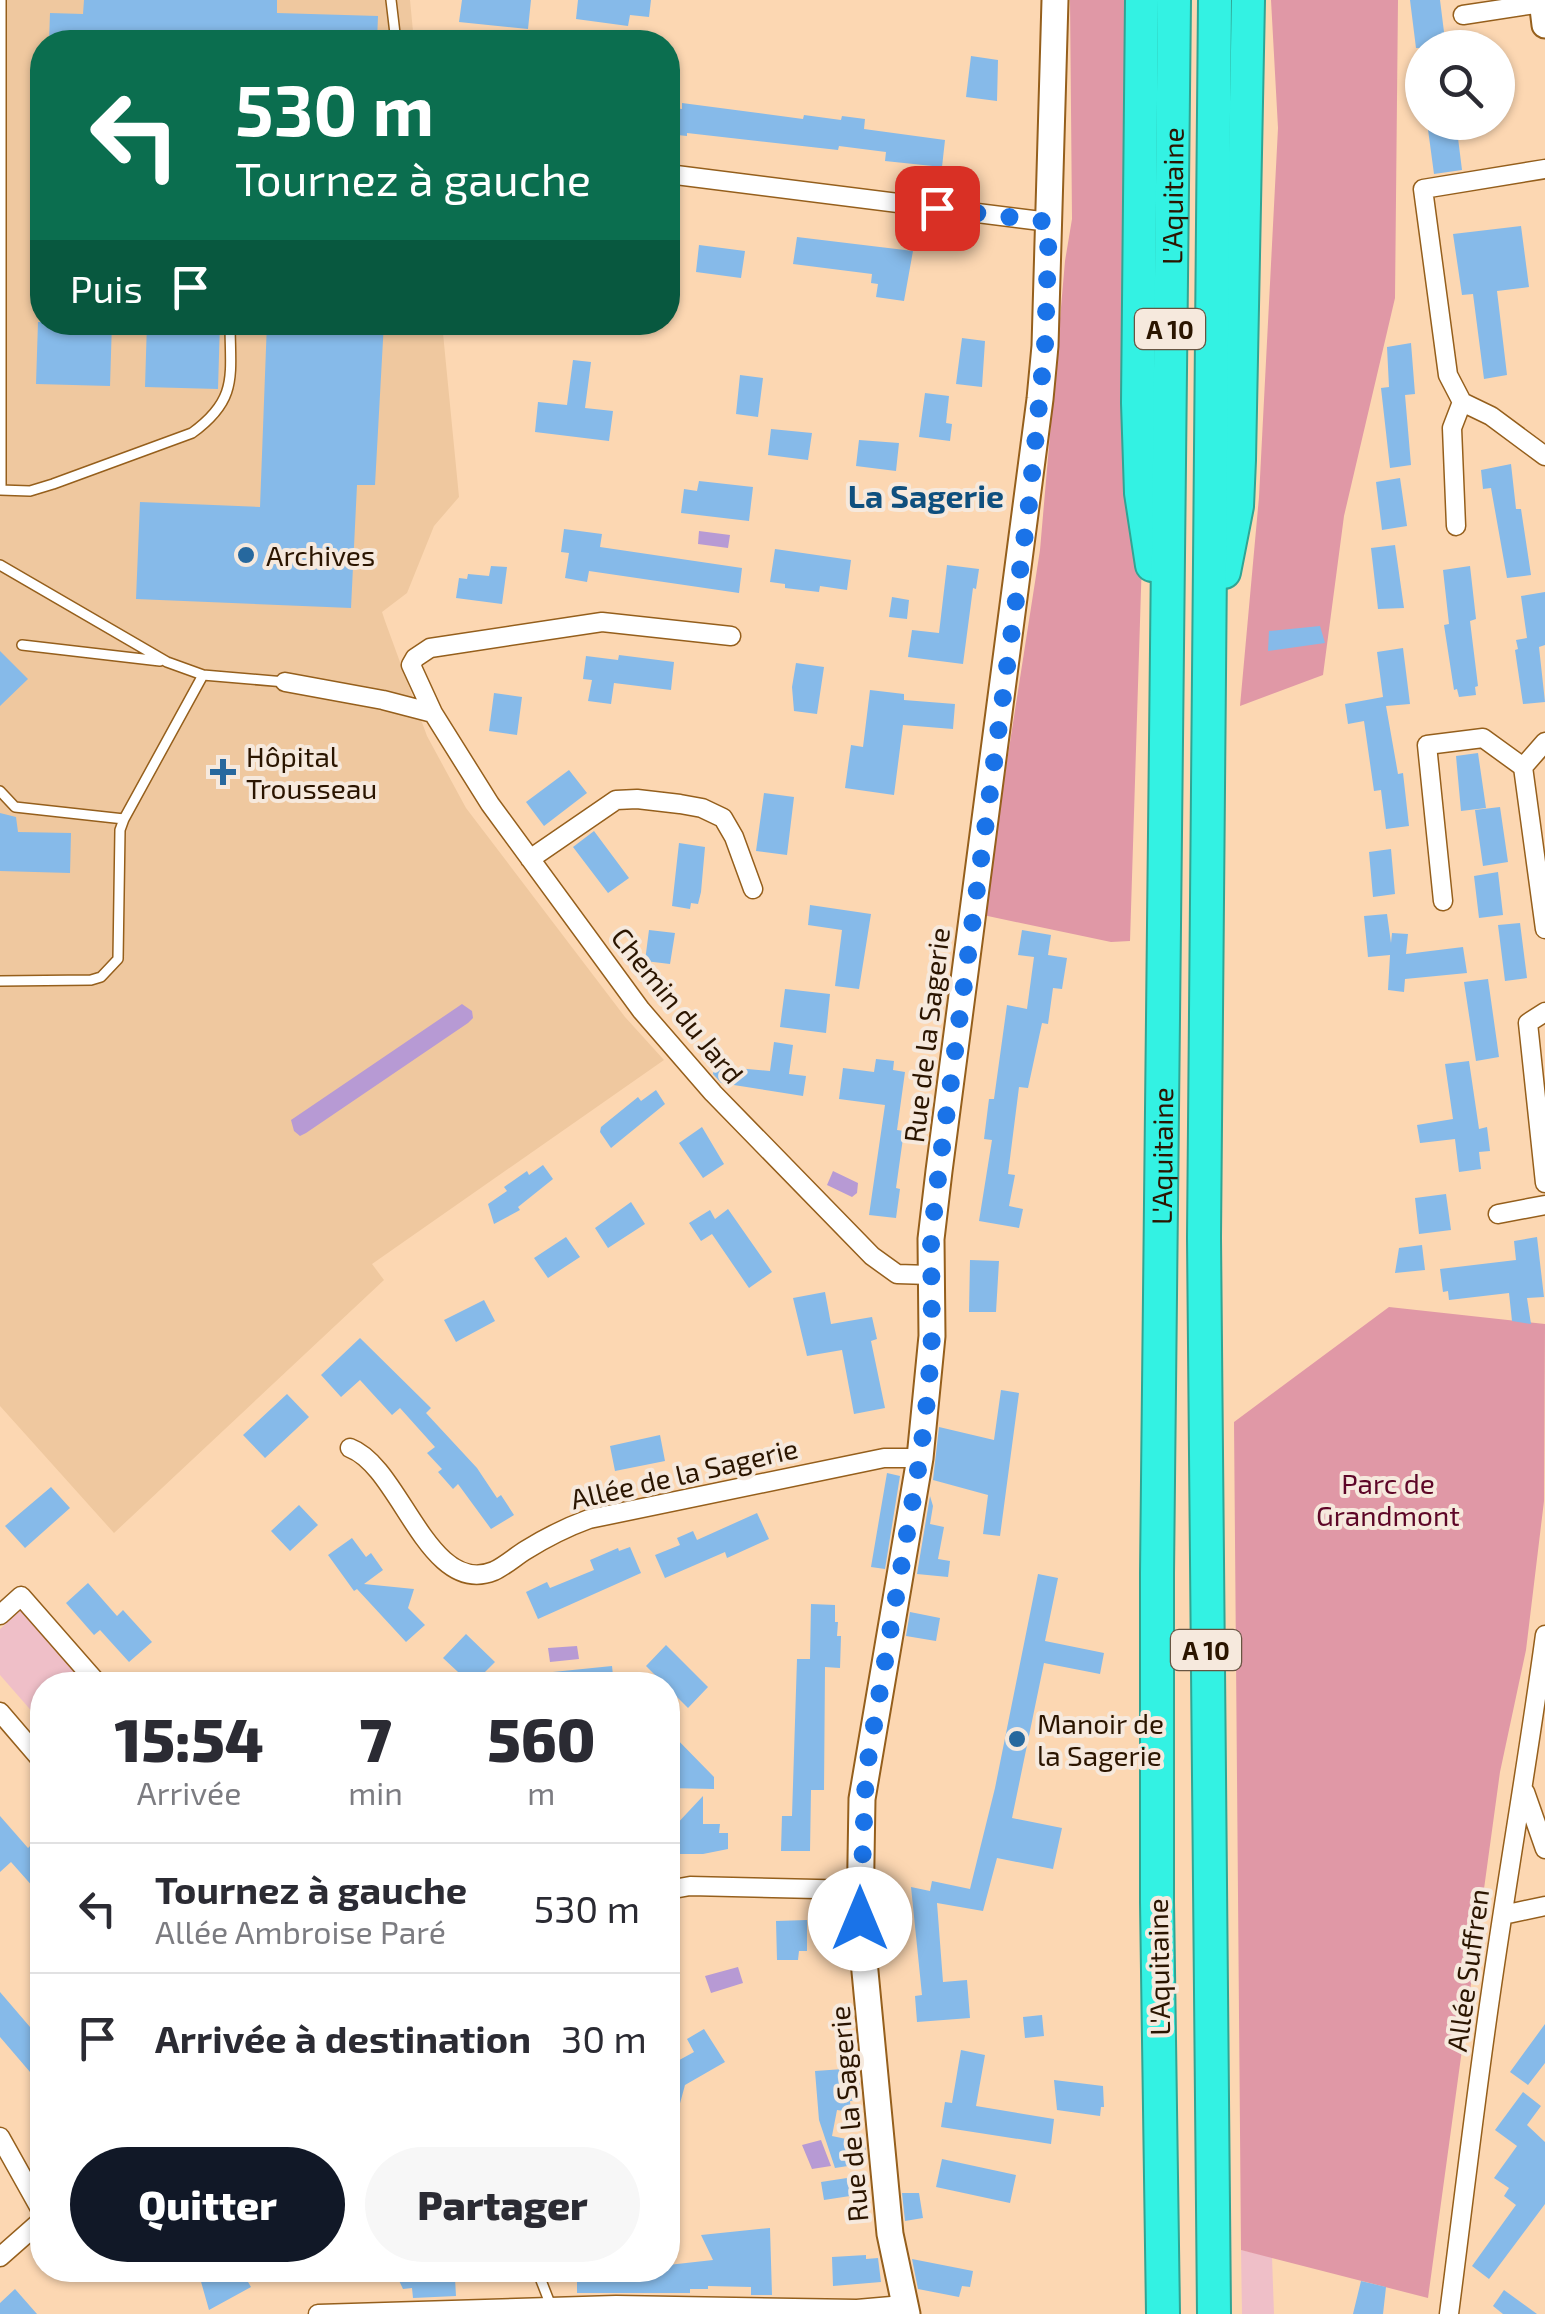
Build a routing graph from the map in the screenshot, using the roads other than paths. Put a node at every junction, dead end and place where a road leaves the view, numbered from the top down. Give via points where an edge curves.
1 (1, 0) edge
2 (391, 0) edge
3 (1055, 0) edge
4 (1142, 0) edge
5 (1174, 0) edge
6 (1216, 0) edge
7 (1248, 0) edge
8 (1543, 9) edge
9 (1463, 15) dead end
10 (395, 30) edge
11 (1545, 169) edge
12 (680, 176) edge
13 (1049, 222) junction
14 (230, 335) edge
15 (1462, 402) junction
16 (1545, 456) edge
17 (1, 490) edge
18 (1456, 526) dead end
19 (0, 565) edge
20 (731, 636) dead end
21 (22, 644) dead end
22 (1208, 654) junction
23 (1167, 658) junction
24 (167, 662) junction
25 (203, 675) junction
26 (285, 682) joint
27 (433, 713) junction
28 (1545, 742) edge
29 (1523, 767) junction
30 (0, 792) edge
31 (124, 819) junction
32 (530, 859) junction
33 (752, 889) dead end
34 (1443, 901) dead end
35 (1545, 929) edge
36 (0, 981) edge
37 (1545, 1012) edge
38 (1545, 1183) edge
39 (1545, 1204) edge
40 (1498, 1214) dead end
41 (930, 1275) junction
42 (350, 1448) dead end
43 (920, 1458) junction
44 (0, 1615) edge
45 (1545, 1634) edge
46 (88, 1672) edge
47 (0, 1712) edge
48 (30, 1746) edge
49 (1524, 1791) junction
50 (1545, 1849) edge
51 (680, 1888) edge
52 (860, 1890) junction
53 (1545, 1906) edge
54 (1503, 1915) junction
55 (0, 2137) edge
56 (30, 2191) edge
57 (30, 2231) edge
58 (0, 2257) edge
59 (541, 2282) edge
60 (550, 2306) junction
61 (905, 2309) edge
62 (318, 2314) edge
63 (1163, 2314) edge
64 (1214, 2314) edge
65 (1449, 2314) edge

1 - 17 lane
2 - 10 lane
3 - 13 street, Rue de la Sagerie
4 - 23 highway via 1141,493
5 - 23 highway, L'Aquitaine / A 10
6 - 22 highway, L'Aquitaine / A 10
7 - 22 highway via 1237,506
8 - 9 street
11 - 15 street via 1423,189 1448,375
12 - 13 street
13 - 41 street, Rue de la Sagerie via 1031,487
14 - 17 lane via 230,389 200,427 53,484
15 - 16 street
15 - 18 street via 1452,428
19 - 24 lane
20 - 27 street, Chemin du Jard via 602,622 430,648 411,665
21 - 24 lane
22 - 64 highway, L'Aquitaine / A 10 via 1204,1257
23 - 63 highway, L'Aquitaine / A 10 via 1156,1737
24 - 25 lane
25 - 26 lane
25 - 31 lane
26 - 27 street
27 - 32 street, Chemin du Jard
28 - 29 street
29 - 34 street via 1483,738 1427,746
29 - 35 street
30 - 31 lane via 15,807
31 - 36 lane via 120,946 111,969 91,980
32 - 33 street via 616,800 680,804 722,818
32 - 41 street, Chemin du Jard via 641,1010 713,1093 884,1267
37 - 38 street via 1528,1023
39 - 40 street
41 - 43 street, Rue de la Sagerie via 932,1336
42 - 43 street, Allée de la Sagerie via 368,1458 441,1559 477,1574 589,1518 884,1458
43 - 52 street, Rue de la Sagerie via 866,1772
44 - 46 street via 21,1596
45 - 49 street, Allée Suffren
47 - 48 street
49 - 50 street
49 - 54 street, Allée Suffren
51 - 52 street
52 - 61 street, Rue de la Sagerie via 890,2234
53 - 54 street
54 - 65 street, Allée Suffren
55 - 56 street
57 - 58 street
59 - 60 lane
60 - 61 street
60 - 62 street

